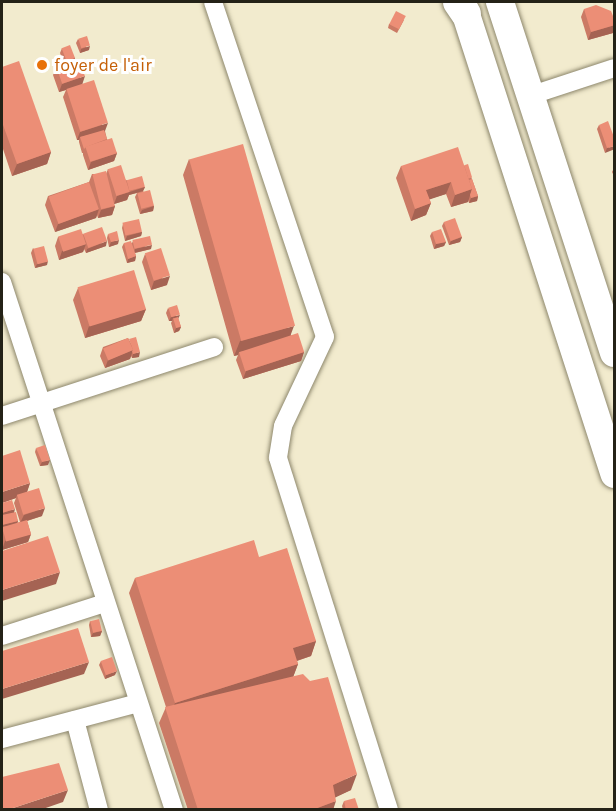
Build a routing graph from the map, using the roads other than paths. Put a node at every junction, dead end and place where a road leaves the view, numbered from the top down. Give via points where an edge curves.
1 (213, 2) edge
2 (500, 2) edge
3 (462, 6) edge
4 (615, 68) edge
5 (529, 96) junction
6 (2, 282) edge
7 (214, 347) dead end
8 (615, 353) edge
9 (39, 405) junction
10 (2, 416) edge
11 (615, 474) edge
12 (105, 603) junction
13 (2, 636) edge
14 (138, 703) junction
15 (75, 720) junction
16 (2, 739) edge
17 (99, 810) edge
18 (174, 810) edge
19 (389, 810) edge

1 - 19 street via 325,337 283,426 278,458
2 - 5 main road
3 - 11 main road
4 - 5 street
5 - 8 main road
6 - 9 street
7 - 9 street
9 - 10 street
9 - 12 street
12 - 13 street
12 - 14 street
14 - 15 street
14 - 18 street
15 - 16 street
15 - 17 street

